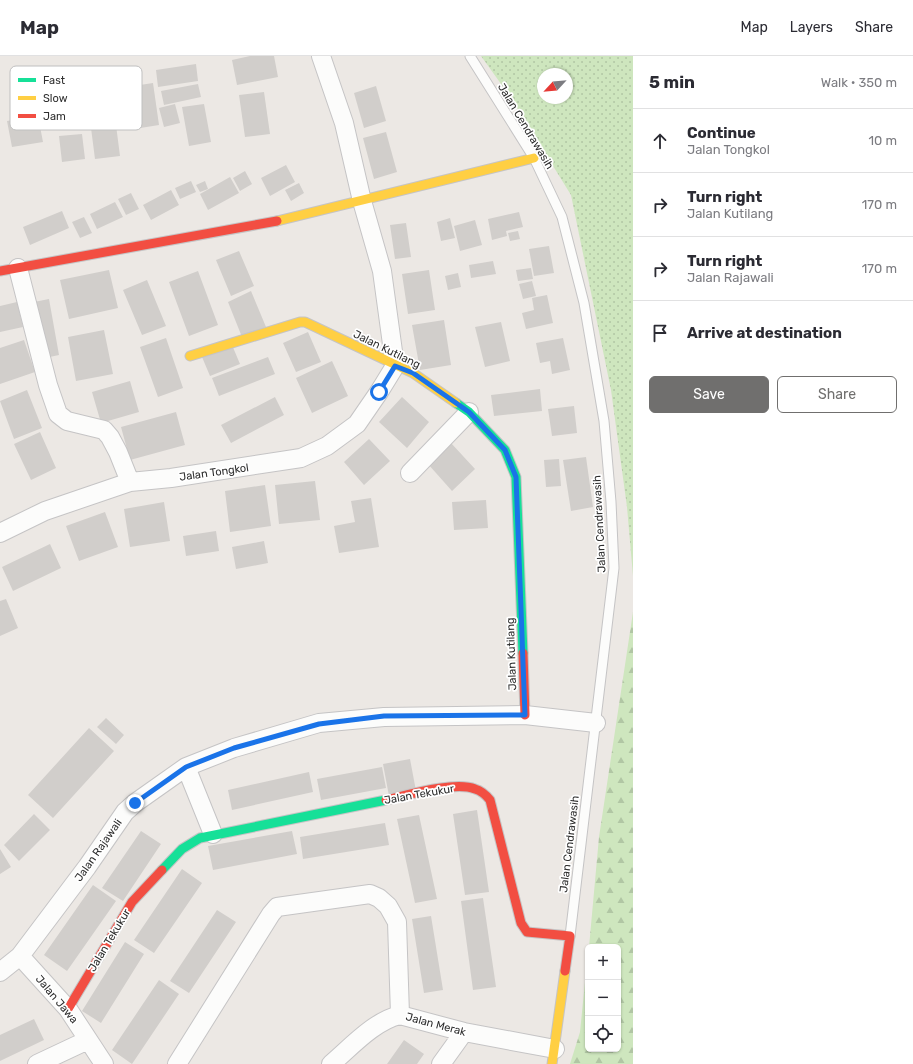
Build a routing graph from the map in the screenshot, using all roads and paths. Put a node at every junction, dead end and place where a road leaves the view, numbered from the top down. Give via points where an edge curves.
1 (321, 56) edge
2 (470, 56) edge
3 (534, 158) junction
4 (362, 201) junction
5 (18, 268) junction
6 (0, 271) edge
7 (190, 356) dead end
8 (395, 366) junction
9 (469, 412) junction
10 (410, 473) dead end
11 (130, 482) junction
12 (0, 532) edge
13 (525, 715) junction
14 (596, 723) junction
15 (186, 767) junction
16 (213, 834) junction
17 (570, 936) junction
18 (20, 956) junction
19 (0, 972) edge
20 (68, 1009) junction
21 (400, 1015) junction
22 (464, 1032) junction
23 (88, 1040) junction
24 (554, 1057) edge
25 (37, 1064) edge
26 (104, 1064) edge
27 (177, 1064) edge
28 (331, 1064) edge
29 (442, 1064) edge

1 - 4 street via 344,123
2 - 3 lane, Jalan Cendrawasih
3 - 4 street
3 - 14 lane, Jalan Cendrawasih via 562,217 584,303 604,420 614,568
4 - 5 street via 264,224
4 - 8 street via 382,271
5 - 6 street
5 - 11 street via 46,379 58,414 67,421 104,430 118,452
7 - 8 street, Jalan Kutilang via 300,322 310,324
8 - 9 street, Jalan Kutilang via 413,373
8 - 11 street, Jalan Tongkol via 357,424 338,440 314,453 281,462
9 - 10 street
9 - 13 street, Jalan Kutilang via 505,450 516,477
11 - 12 street, Jalan Tongkol via 45,511
13 - 14 street, Jalan Rajawali
13 - 15 street, Jalan Rajawali via 384,716 319,724 234,748
14 - 17 lane, Jalan Cendrawasih
15 - 16 street
15 - 18 street, Jalan Rajawali via 125,812
16 - 17 street, Jalan Tekukur via 451,787 482,790 490,800 521,923 527,932
16 - 20 street, Jalan Tekukur via 200,838 182,849 132,902
17 - 24 street, Jalan Cendrawasih
18 - 19 street, Jalan Rajawali
18 - 20 street, Jalan Jawa
20 - 23 street, Jalan Jawa
21 - 22 street, Jalan Merak
21 - 27 street via 397,922 388,906 379,898 370,894 277,907
21 - 28 street, Jalan Merak via 390,1017 376,1026
22 - 24 street, Jalan Merak
22 - 29 street
23 - 25 street
23 - 26 street, Jalan Jawa

